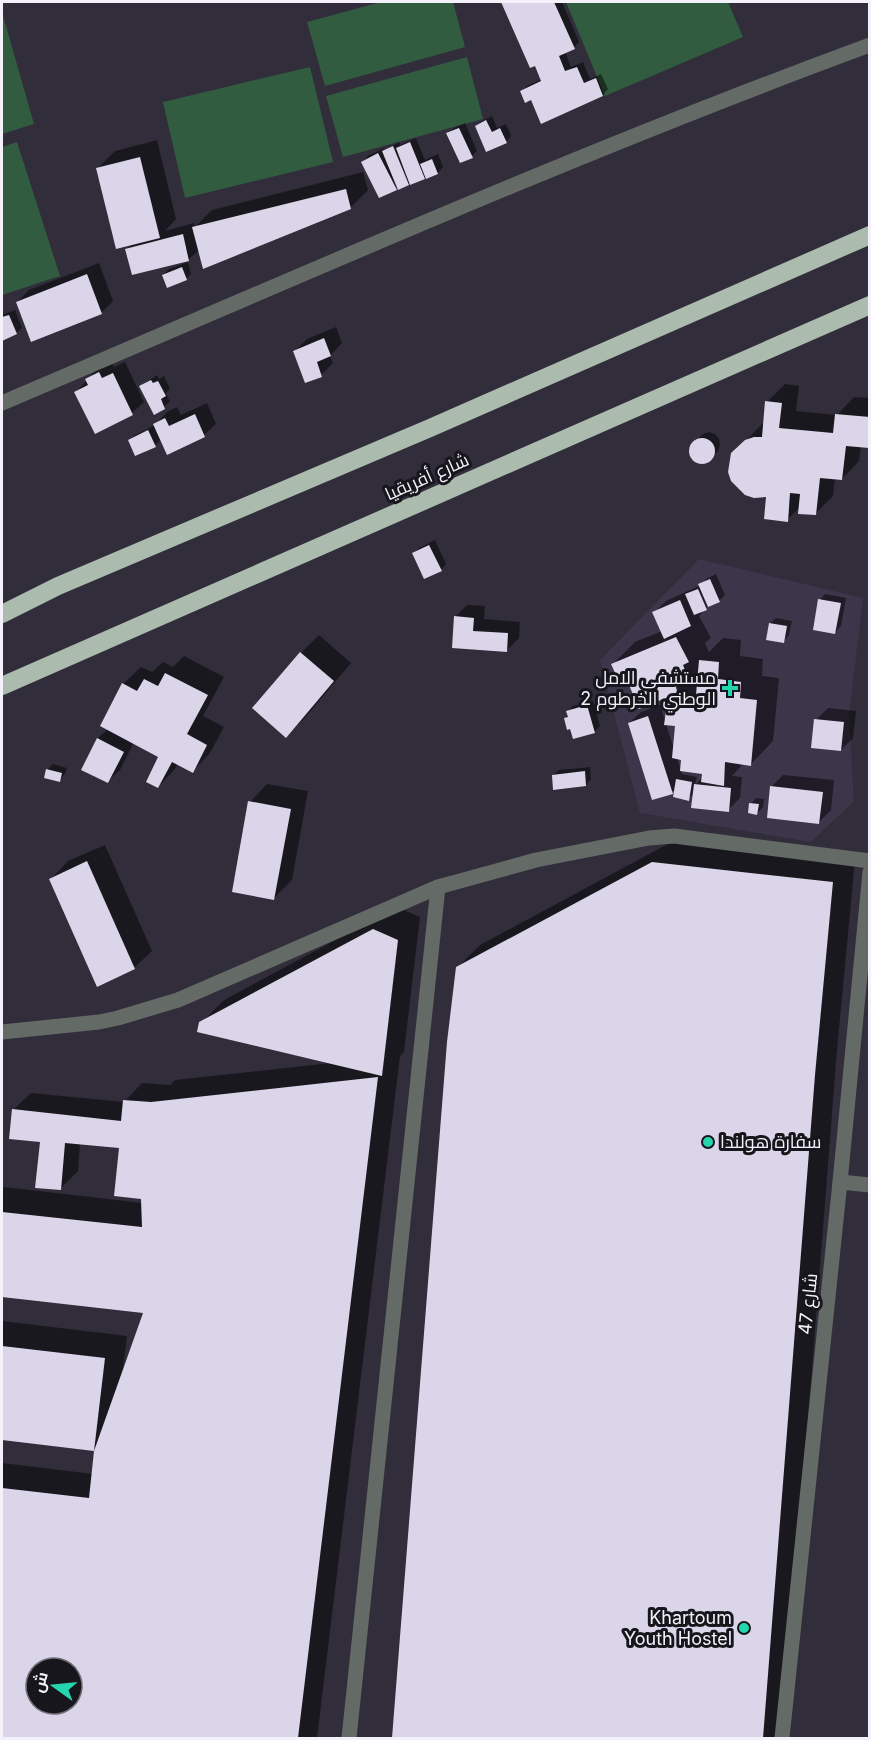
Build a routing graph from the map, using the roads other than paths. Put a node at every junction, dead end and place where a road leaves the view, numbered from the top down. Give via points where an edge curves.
1 (870, 45) edge
2 (870, 234) edge
3 (870, 305) edge
4 (2, 403) edge
5 (2, 614) edge
6 (2, 686) edge
7 (870, 861) edge
8 (870, 873) edge
9 (438, 887) junction
10 (2, 1032) edge
11 (840, 1182) junction
12 (870, 1185) edge
13 (349, 1738) edge
14 (782, 1738) edge

1 - 4 street via 759,85 472,203
2 - 5 highway via 58,586
3 - 6 highway, شارع أفريقيا
7 - 9 street via 674,836 536,860
8 - 11 street, شارع 47
9 - 10 street via 178,1000 99,1022
9 - 13 street
11 - 12 street
11 - 14 street, شارع 47

